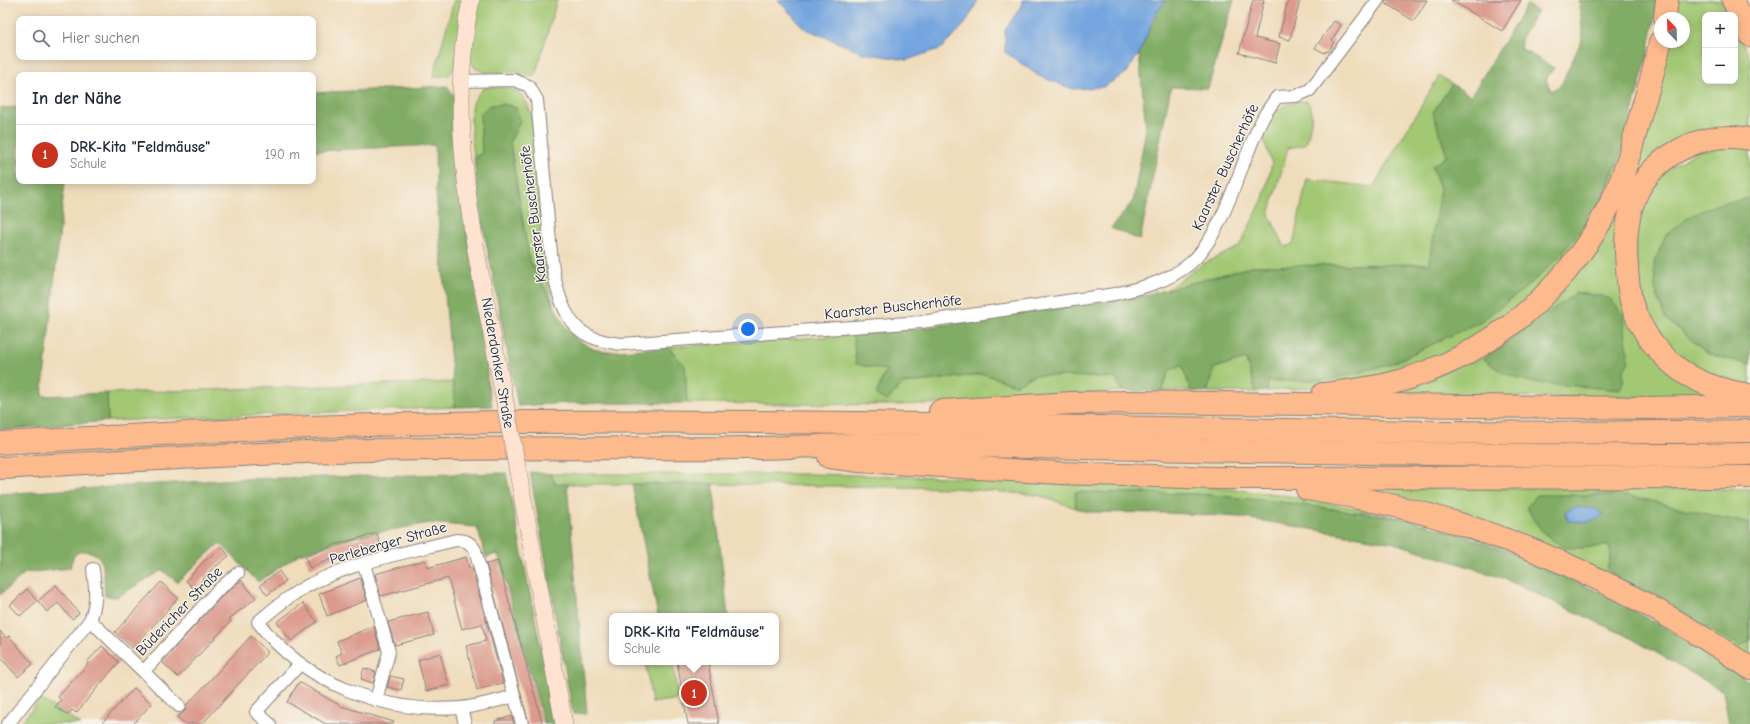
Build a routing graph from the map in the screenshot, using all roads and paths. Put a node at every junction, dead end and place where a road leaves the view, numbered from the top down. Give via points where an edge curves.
1 (471, 0) edge
2 (1378, 0) edge
3 (1666, 0) edge
4 (1733, 0) edge
5 (1665, 12) edge
6 (1750, 35) edge
7 (1658, 48) edge
8 (462, 81) junction
9 (1750, 139) edge
10 (1750, 395) edge
11 (1236, 404) junction
12 (1750, 406) edge
13 (846, 422) junction
14 (1750, 431) edge
15 (0, 443) edge
16 (752, 448) junction
17 (1750, 454) edge
18 (0, 468) edge
19 (1750, 477) edge
20 (1217, 478) junction
21 (364, 564) junction
22 (93, 569) dead end
23 (238, 572) dead end
24 (90, 620) junction
25 (300, 664) junction
26 (1750, 668) edge
27 (144, 671) junction
28 (514, 696) junction
29 (376, 700) junction
30 (179, 706) dead end
31 (461, 708) junction
32 (8, 724) edge
33 (270, 724) edge
34 (465, 724) edge
35 (522, 724) edge
36 (564, 724) edge

1 - 8 street, Niederdonker Straße via 464,37
2 - 8 street, Kaarster Buscherhöfe via 1310,90 1296,96 1276,97 1261,122 1216,229 1205,247 1189,264 1169,278 1146,287 1115,294 922,322 866,327 622,344 605,343 587,336 570,320 560,300 552,264 537,100 529,86 514,80
3 - 5 highway
4 - 6 highway
7 - 11 highway via 1630,153 1603,217 1584,248 1559,280 1529,310 1472,352 1414,377 1348,391
8 - 36 street, Niederdonker Straße, bridge via 463,142 469,207
9 - 10 highway via 1718,137 1698,141 1676,151 1659,164 1644,180 1629,211 1625,230 1625,252 1628,286 1634,309 1643,328 1658,349 1692,378
11 - 12 highway via 1637,408
11 - 13 highway via 1071,403 940,411
13 - 14 highway via 1383,431
13 - 15 highway via 369,424
16 - 17 highway via 857,445 1390,454
16 - 18 highway via 379,450 223,455
16 - 20 highway via 859,461
19 - 20 highway
20 - 26 highway via 1344,494 1403,507 1501,537 1578,569 1632,596
21 - 25 street, Perleberger Straße via 326,577 305,588 258,622 271,638
21 - 28 street, Perleberger Straße via 456,540 471,543
21 - 29 street via 389,652
22 - 24 street via 96,598
23 - 27 street, Büdericher Straße via 216,592
24 - 27 street, Büdericher Straße
24 - 32 street
25 - 29 street via 321,678
25 - 33 street via 256,712
27 - 30 street, Büdericher Straße
28 - 31 street
28 - 35 street, Perleberger Straße
29 - 31 street via 420,708
31 - 34 street

